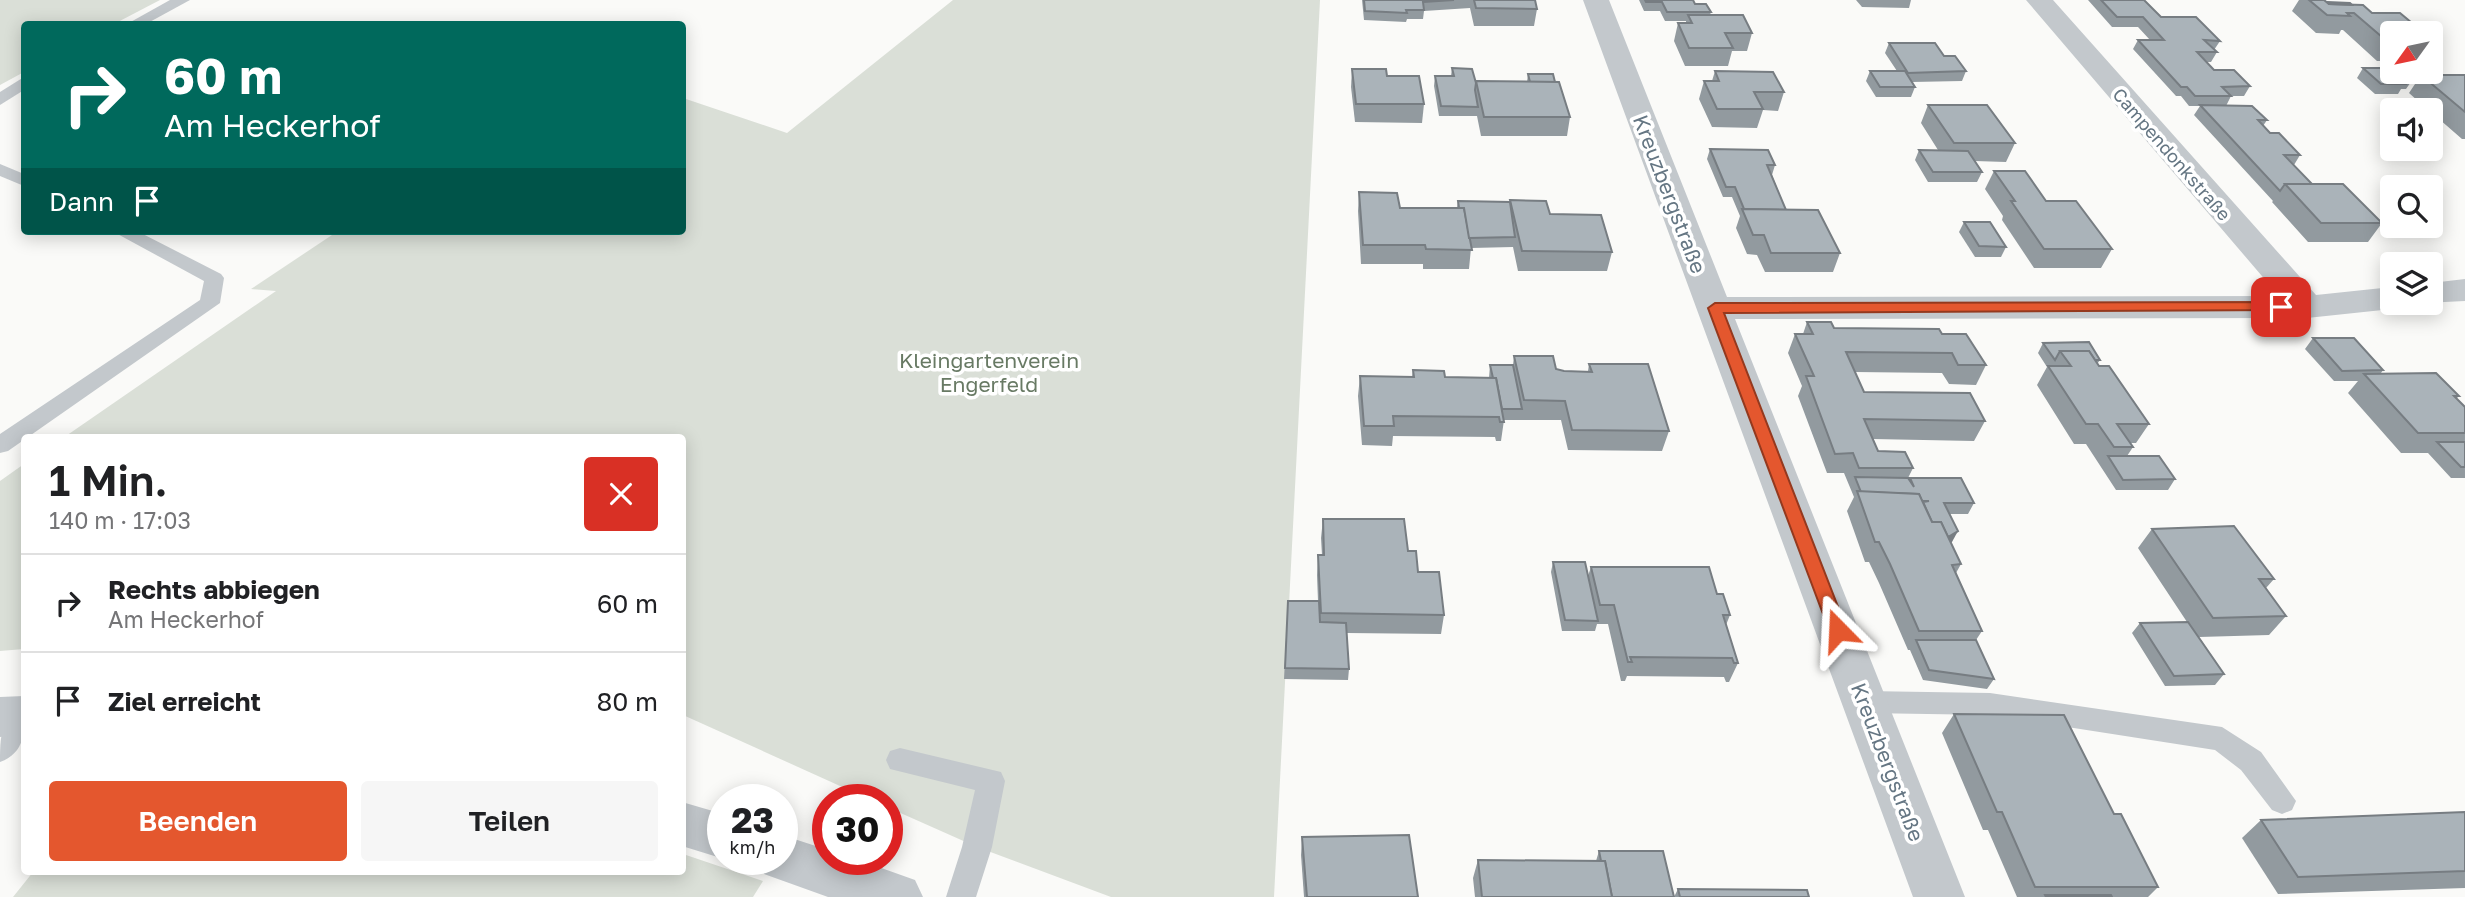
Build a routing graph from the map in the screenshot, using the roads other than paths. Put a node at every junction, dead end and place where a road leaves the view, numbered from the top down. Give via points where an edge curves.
1 (182, 0) edge
2 (1596, 0) edge
3 (2039, 0) edge
4 (141, 21) edge
5 (21, 84) edge
6 (0, 100) edge
7 (0, 169) edge
8 (21, 180) edge
9 (130, 235) edge
10 (2465, 290) edge
11 (2443, 292) edge
12 (2380, 299) edge
13 (2307, 307) junction
14 (1715, 308) junction
15 (0, 444) edge
16 (1865, 702) junction
17 (0, 717) edge
18 (21, 717) edge
19 (21, 721) edge
20 (0, 750) edge
21 (900, 760) dead end
22 (2282, 801) dead end
23 (686, 825) edge
24 (707, 832) edge
25 (798, 863) edge
26 (897, 897) edge
27 (961, 897) edge
28 (1940, 897) edge

1 - 4 lane
2 - 14 street, Kreuzbergstraße
3 - 13 street, Campendonkstraße
5 - 6 lane
7 - 8 lane
9 - 15 lane via 214,278 210,303
10 - 11 street
12 - 13 street
13 - 14 street
14 - 16 street, Kreuzbergstraße
16 - 22 lane via 1990,704 2222,739 2251,761
16 - 28 street, Kreuzbergstraße
17 - 18 street
19 - 20 lane
21 - 27 lane via 991,781
23 - 24 street
25 - 26 street

